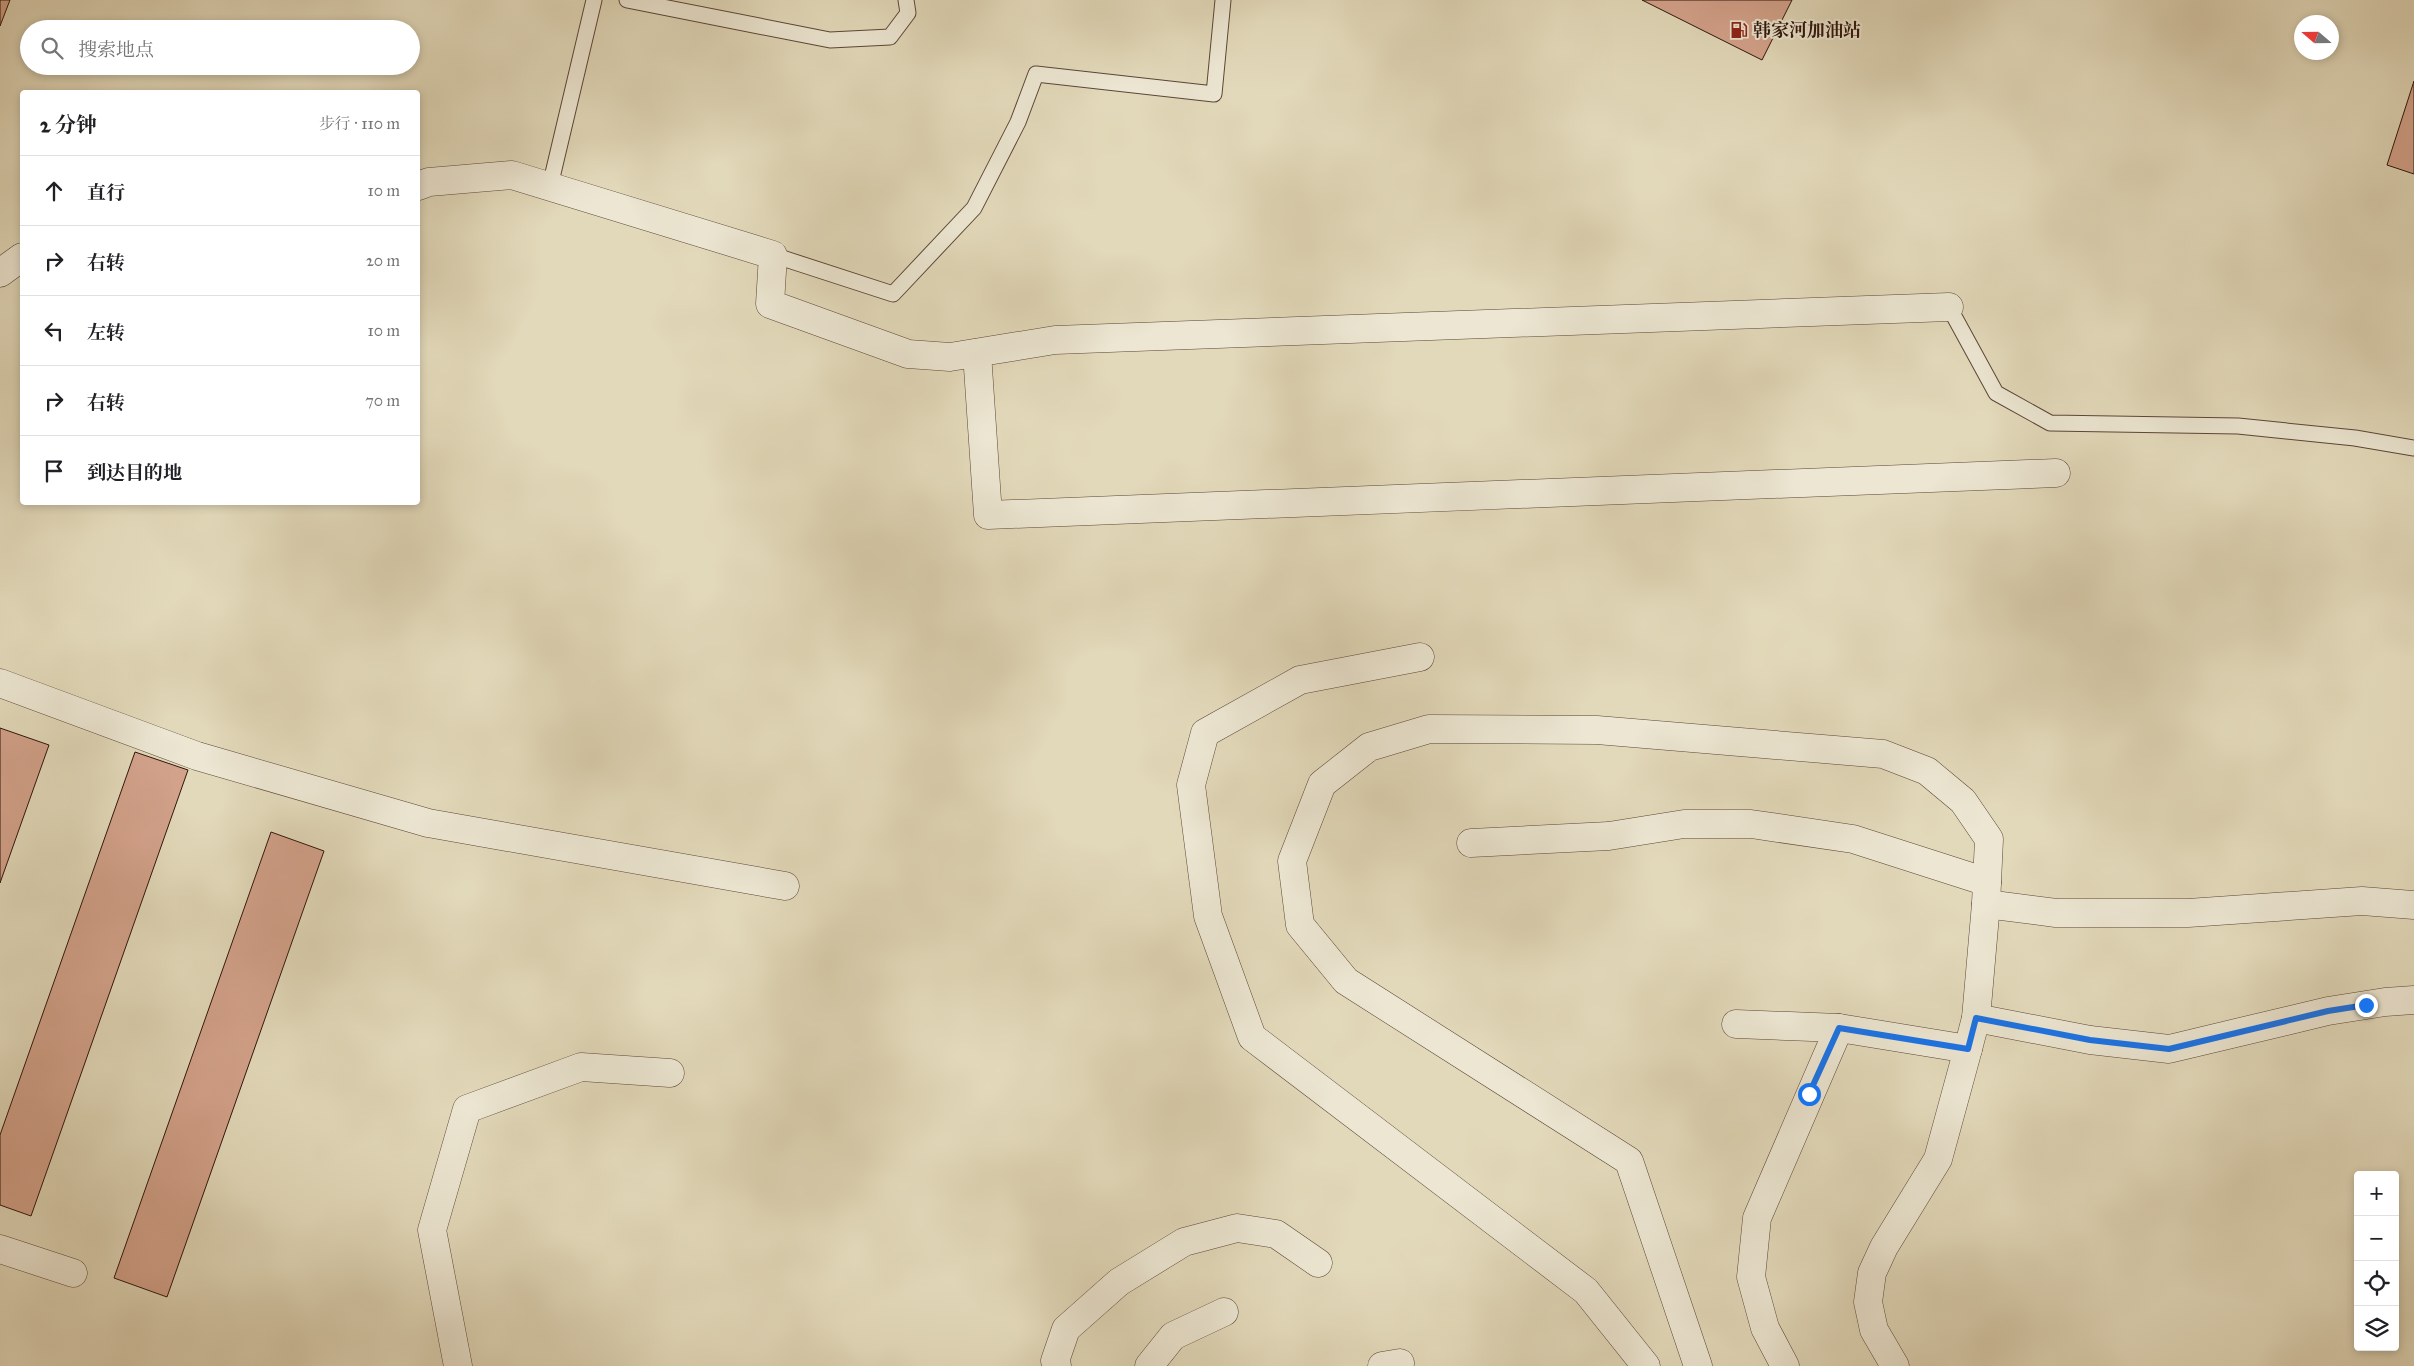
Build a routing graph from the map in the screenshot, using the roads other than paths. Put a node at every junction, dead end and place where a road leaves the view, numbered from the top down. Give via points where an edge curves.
1 (594, 0) edge
2 (627, 0) edge
3 (906, 0) edge
4 (1224, 0) edge
5 (420, 185) edge
6 (550, 186) junction
7 (773, 255) junction
8 (20, 258) edge
9 (0, 273) edge
10 (1948, 307) joint
11 (976, 353) junction
12 (2414, 448) edge
13 (2056, 473) dead end
14 (1420, 657) dead end
15 (0, 683) edge
16 (1471, 843) dead end
17 (785, 886) dead end
18 (1987, 893) junction
19 (2414, 905) edge
20 (2414, 1000) edge
21 (1976, 1018) junction
22 (1736, 1024) dead end
23 (1839, 1028) junction
24 (1968, 1049) junction
25 (670, 1073) dead end
26 (0, 1249) edge
27 (1318, 1263) dead end
28 (73, 1273) dead end
29 (1224, 1312) dead end
30 (458, 1366) edge
31 (1057, 1366) edge
32 (1149, 1366) edge
33 (1646, 1366) edge
34 (1698, 1366) edge
35 (1785, 1366) edge
36 (1895, 1366) edge

1 - 6 lane
2 - 3 lane via 830,40 890,37 908,13
4 - 7 lane via 1214,94 1036,74 1018,122 974,208 893,294
5 - 6 street via 512,175
6 - 7 street
7 - 11 street via 770,304 908,354 950,357
8 - 9 street
10 - 11 street via 1055,340
10 - 12 lane via 1996,393 2050,422 2238,426 2355,438
11 - 13 street via 988,515
14 - 33 street via 1300,680 1205,733 1191,785 1208,916 1252,1037 1586,1291
15 - 17 street via 197,756 428,823
16 - 18 street via 1609,836 1684,824 1751,824 1852,839
18 - 19 street via 2056,913 2188,913 2362,900
18 - 21 street
18 - 34 street via 1989,839 1963,801 1927,771 1883,754 1597,730 1429,729 1368,747 1322,784 1292,861 1300,925 1346,981 1628,1161
20 - 21 street via 2328,1011 2169,1049 2090,1040
21 - 24 street
22 - 23 street
23 - 24 street
23 - 35 street via 1757,1218 1751,1277 1765,1328
24 - 36 street via 1938,1159 1884,1246 1872,1273 1868,1302 1874,1330
25 - 30 street via 581,1067 467,1109 432,1230
26 - 28 street
27 - 31 street via 1276,1234 1237,1228 1184,1242 1119,1282 1066,1329
29 - 32 street via 1173,1336

